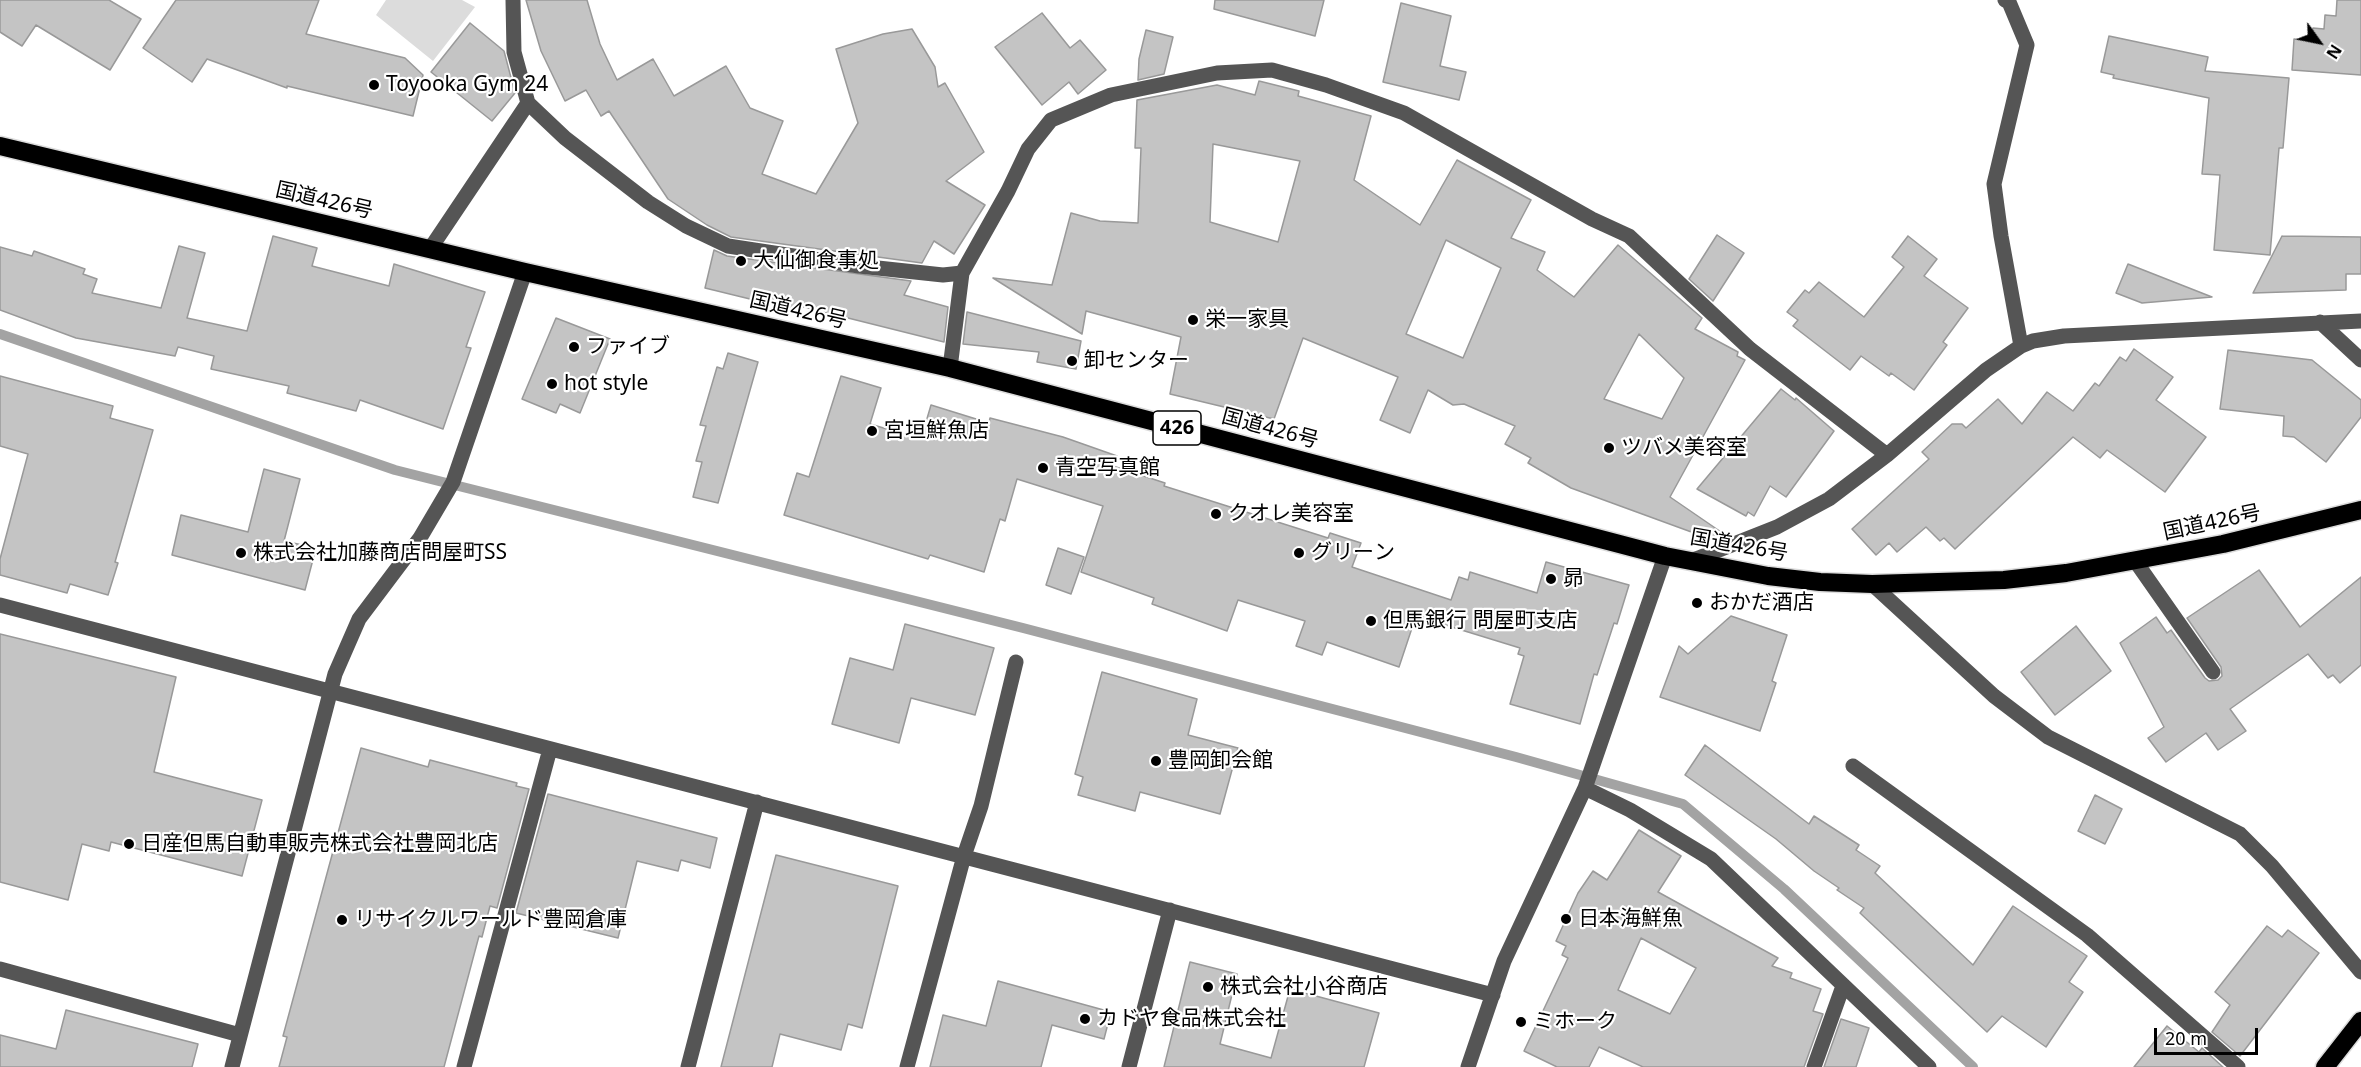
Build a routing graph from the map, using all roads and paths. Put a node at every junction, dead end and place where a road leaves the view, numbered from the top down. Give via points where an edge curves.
1 (513, 0) edge
2 (2005, 0) edge
3 (528, 104) junction
4 (0, 146) edge
5 (430, 249) junction
6 (525, 272) junction
7 (962, 273) junction
8 (2361, 321) edge
9 (2320, 322) junction
10 (2021, 346) junction
11 (2361, 360) edge
12 (950, 368) junction
13 (1887, 455) junction
14 (2361, 510) edge
15 (1665, 556) junction
16 (1691, 561) junction
17 (2136, 562) junction
18 (1872, 584) junction
19 (0, 605) edge
20 (1016, 662) dead end
21 (2213, 672) dead end
22 (330, 691) junction
23 (550, 748) junction
24 (1853, 766) dead end
25 (1585, 788) junction
26 (757, 802) junction
27 (964, 856) junction
28 (1170, 910) junction
29 (0, 969) edge
30 (2361, 972) edge
31 (1843, 986) junction
32 (1492, 994) junction
33 (2361, 1021) edge
34 (240, 1035) junction
35 (232, 1067) edge
36 (464, 1067) edge
37 (688, 1067) edge
38 (907, 1067) edge
39 (1129, 1067) edge
40 (1468, 1067) edge
41 (1814, 1067) edge
42 (1929, 1067) edge
43 (2238, 1067) edge
44 (2325, 1067) edge

1 - 3 street via 514,52
2 - 10 street via 2027,45 1994,184
3 - 5 street
3 - 7 street via 565,138 648,201 686,226 728,246 859,266 943,275
4 - 5 highway, 国道426号 / 426
5 - 6 highway, 国道426号 / 426
6 - 12 highway, 国道426号 / 426
6 - 22 street via 453,482 420,538 359,619
7 - 12 street
7 - 13 street via 1028,149 1051,120 1111,95 1217,74 1272,70 1404,113 1629,236 1750,350
8 - 9 street
9 - 10 street via 2064,336
9 - 11 street
10 - 13 street via 1964,387
12 - 15 highway, 国道426号 / 426
13 - 16 street via 1804,514
14 - 17 highway, 国道426号 / 426 via 2284,531
15 - 16 highway, 国道426号 / 426
15 - 25 street
16 - 18 highway, 国道426号 / 426 via 1768,576
17 - 18 highway, 国道426号 / 426 via 2004,580
17 - 21 street
18 - 30 street via 1994,696 2048,737 2240,834
19 - 22 street
20 - 27 street via 981,806
22 - 23 street
22 - 34 street
23 - 26 street
23 - 36 street
24 - 43 street via 2088,935
25 - 31 street via 1711,859
25 - 32 street
26 - 27 street
26 - 37 street
27 - 28 street
27 - 38 street
28 - 32 street
28 - 39 street
29 - 34 street
31 - 41 street
31 - 42 street
32 - 40 street
33 - 44 highway
34 - 35 street

